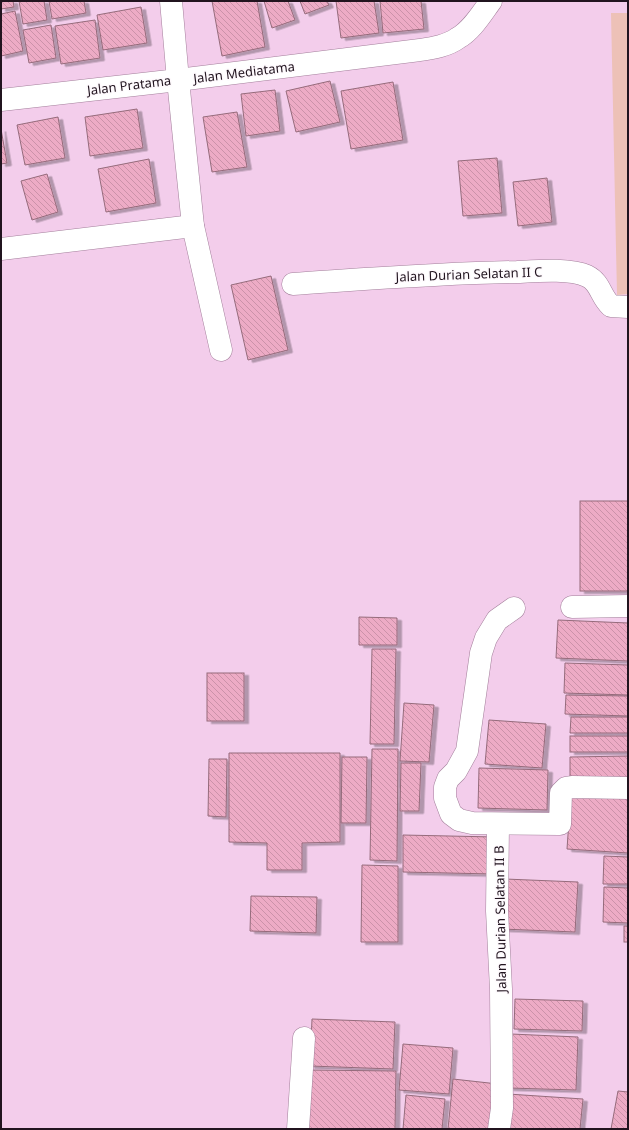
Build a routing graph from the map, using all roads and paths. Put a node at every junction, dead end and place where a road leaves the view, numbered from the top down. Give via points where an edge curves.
1 (170, 1) edge
2 (491, 1) edge
3 (178, 80) junction
4 (1, 100) edge
5 (193, 226) junction
6 (1, 249) edge
7 (293, 284) dead end
8 (628, 307) edge
9 (221, 350) dead end
10 (628, 606) edge
11 (572, 607) dead end
12 (514, 608) dead end
13 (628, 788) edge
14 (498, 824) junction
15 (304, 1038) dead end
16 (298, 1129) edge
17 (499, 1129) edge

1 - 3 street, Jalan Pratama
2 - 3 street, Jalan Mediatama via 468,30 459,38 442,46
3 - 4 street, Jalan Pratama
3 - 5 street, Jalan Mediatama
5 - 6 street
5 - 9 street, Jalan Mediatama
7 - 8 street, Jalan Durian Selatan II C via 452,273 567,272 581,274 598,284 611,306
10 - 11 street
12 - 14 street via 497,620 486,638 481,653 467,751 445,787 448,808 454,817 472,823
13 - 14 street via 566,788 561,793 560,824
14 - 17 street, Jalan Durian Selatan II B via 497,911 502,989 502,1108
15 - 16 street

